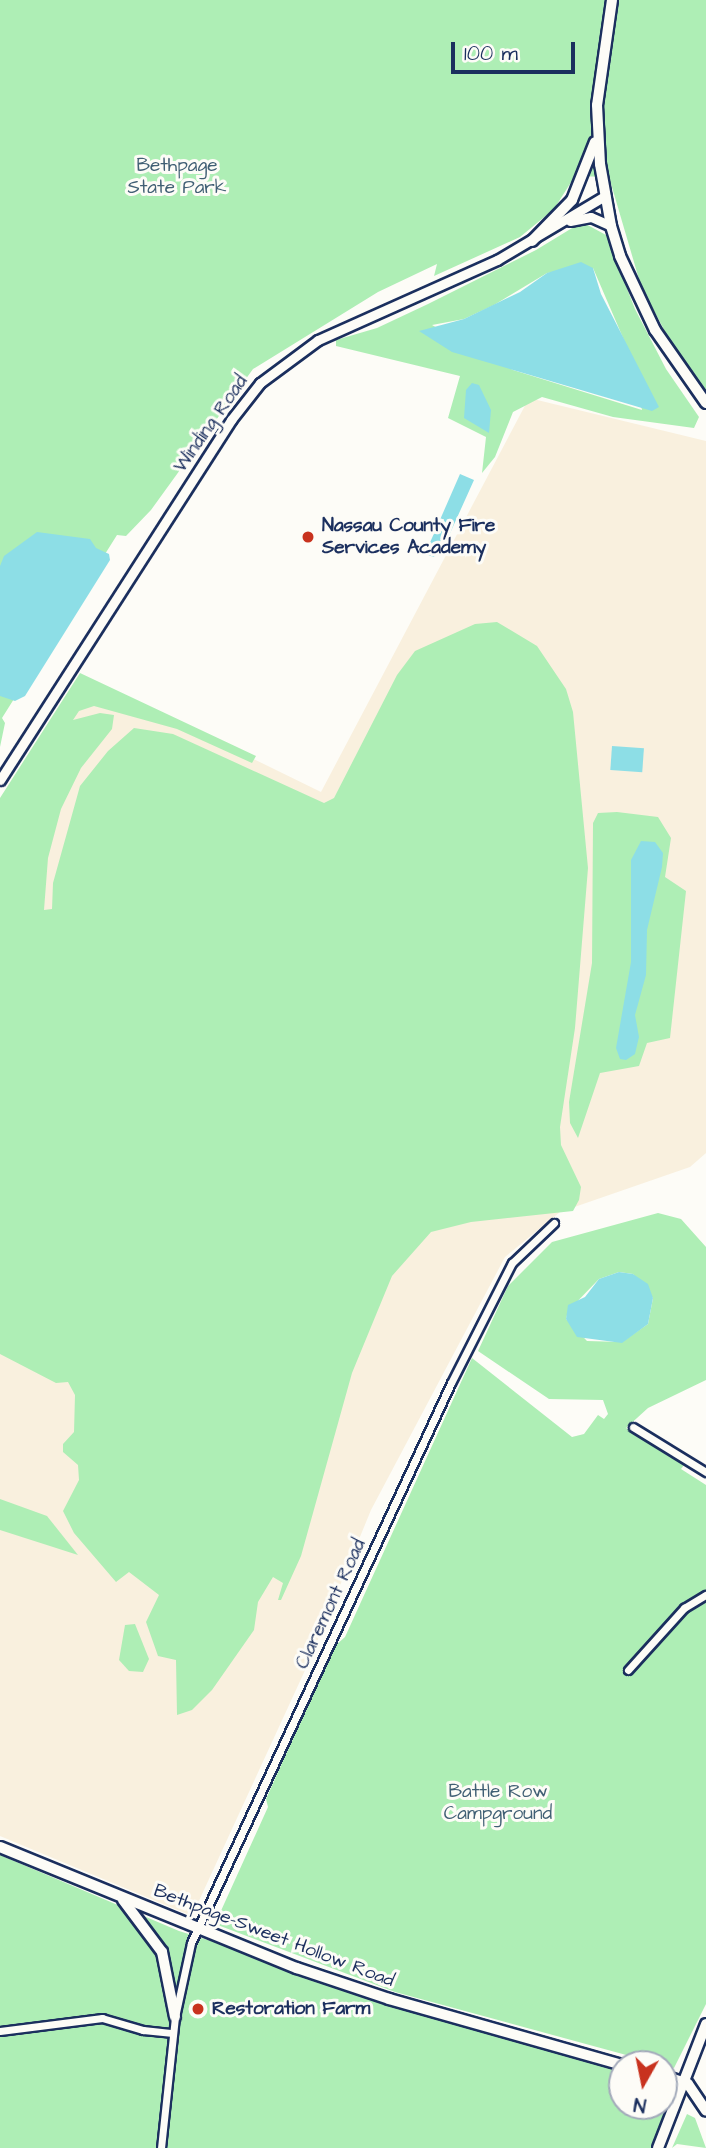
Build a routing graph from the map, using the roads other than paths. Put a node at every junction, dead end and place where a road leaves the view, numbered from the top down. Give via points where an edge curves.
1 (612, 0) edge
2 (597, 124) junction
3 (605, 196) junction
4 (561, 224) junction
5 (611, 226) junction
6 (532, 241) junction
7 (706, 403) edge
8 (0, 780) edge
9 (554, 1223) dead end
10 (632, 1427) dead end
11 (706, 1472) edge
12 (706, 1595) edge
13 (628, 1670) dead end
14 (0, 1847) edge
15 (120, 1897) junction
16 (200, 1928) junction
17 (175, 2017) junction
18 (706, 2024) edge
19 (0, 2031) edge
20 (173, 2033) junction
21 (608, 2060) edge
22 (678, 2080) edge
23 (684, 2082) junction
24 (706, 2112) edge
25 (161, 2148) edge
26 (658, 2148) edge

1 - 2 main road via 600,62
2 - 3 main road
2 - 6 main road via 578,190 564,211
3 - 4 street, Winding Road
3 - 5 main road
4 - 5 street via 592,217
4 - 6 street, Winding Road
5 - 7 main road via 655,330
6 - 8 street, Winding Road via 318,340 260,383 231,420
9 - 16 street, Claremont Road via 512,1264 451,1383
10 - 11 street
12 - 13 street via 684,1608
14 - 15 main road, Bethpage-Sweet Hollow Road
15 - 16 main road, Bethpage-Sweet Hollow Road
15 - 17 main road via 162,1952
16 - 17 street, Claremont Road via 184,1964
16 - 21 main road, Bethpage-Sweet Hollow Road via 389,1999
17 - 20 street
18 - 23 main road
19 - 20 street via 102,2018
20 - 25 street
22 - 23 main road
23 - 24 main road via 700,2096
23 - 26 main road

